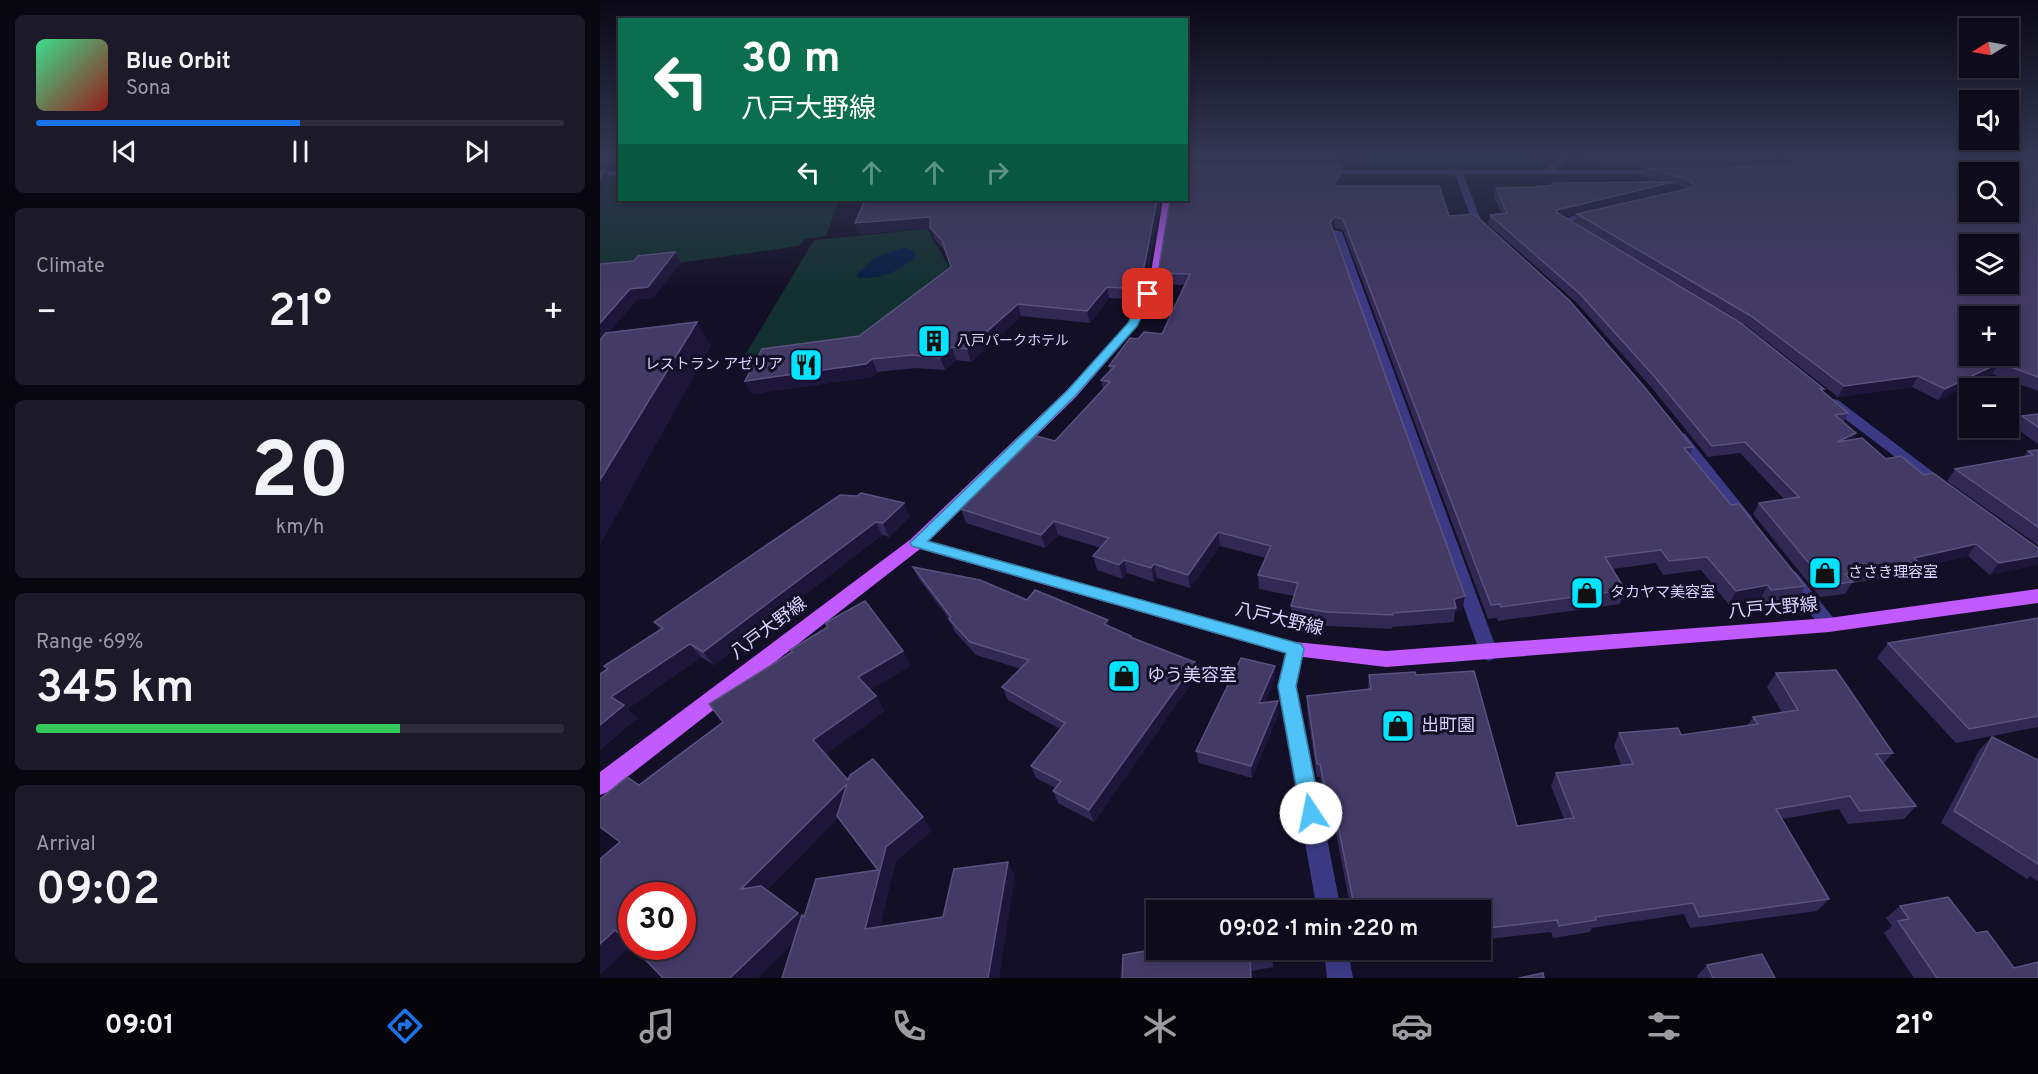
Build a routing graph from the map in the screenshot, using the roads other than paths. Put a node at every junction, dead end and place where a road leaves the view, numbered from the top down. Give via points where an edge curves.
1 (1167, 202) edge
2 (1469, 202) edge
3 (1602, 212) edge
4 (1337, 231) edge
5 (1581, 233) edge
6 (1492, 236) edge
7 (1820, 393) edge
8 (1674, 430) edge
9 (1955, 495) edge
10 (1752, 528) edge
11 (917, 543) junction
12 (1780, 564) edge
13 (2038, 596) edge
14 (1829, 625) junction
15 (1295, 649) junction
16 (1489, 653) junction
17 (600, 785) edge
18 (1327, 900) edge
19 (1337, 960) edge
20 (1341, 978) edge

1 - 11 main road via 1155,279 1133,324 1071,394
2 - 6 street via 1477,221
3 - 5 street via 1561,221
4 - 16 street
7 - 9 street
8 - 10 street
11 - 15 main road, 八戸大野線
11 - 17 main road, 八戸大野線
12 - 14 street
13 - 14 main road, 八戸大野線
14 - 16 main road, 八戸大野線
15 - 16 main road, 八戸大野線 via 1386,660
15 - 18 street via 1287,686
19 - 20 street

